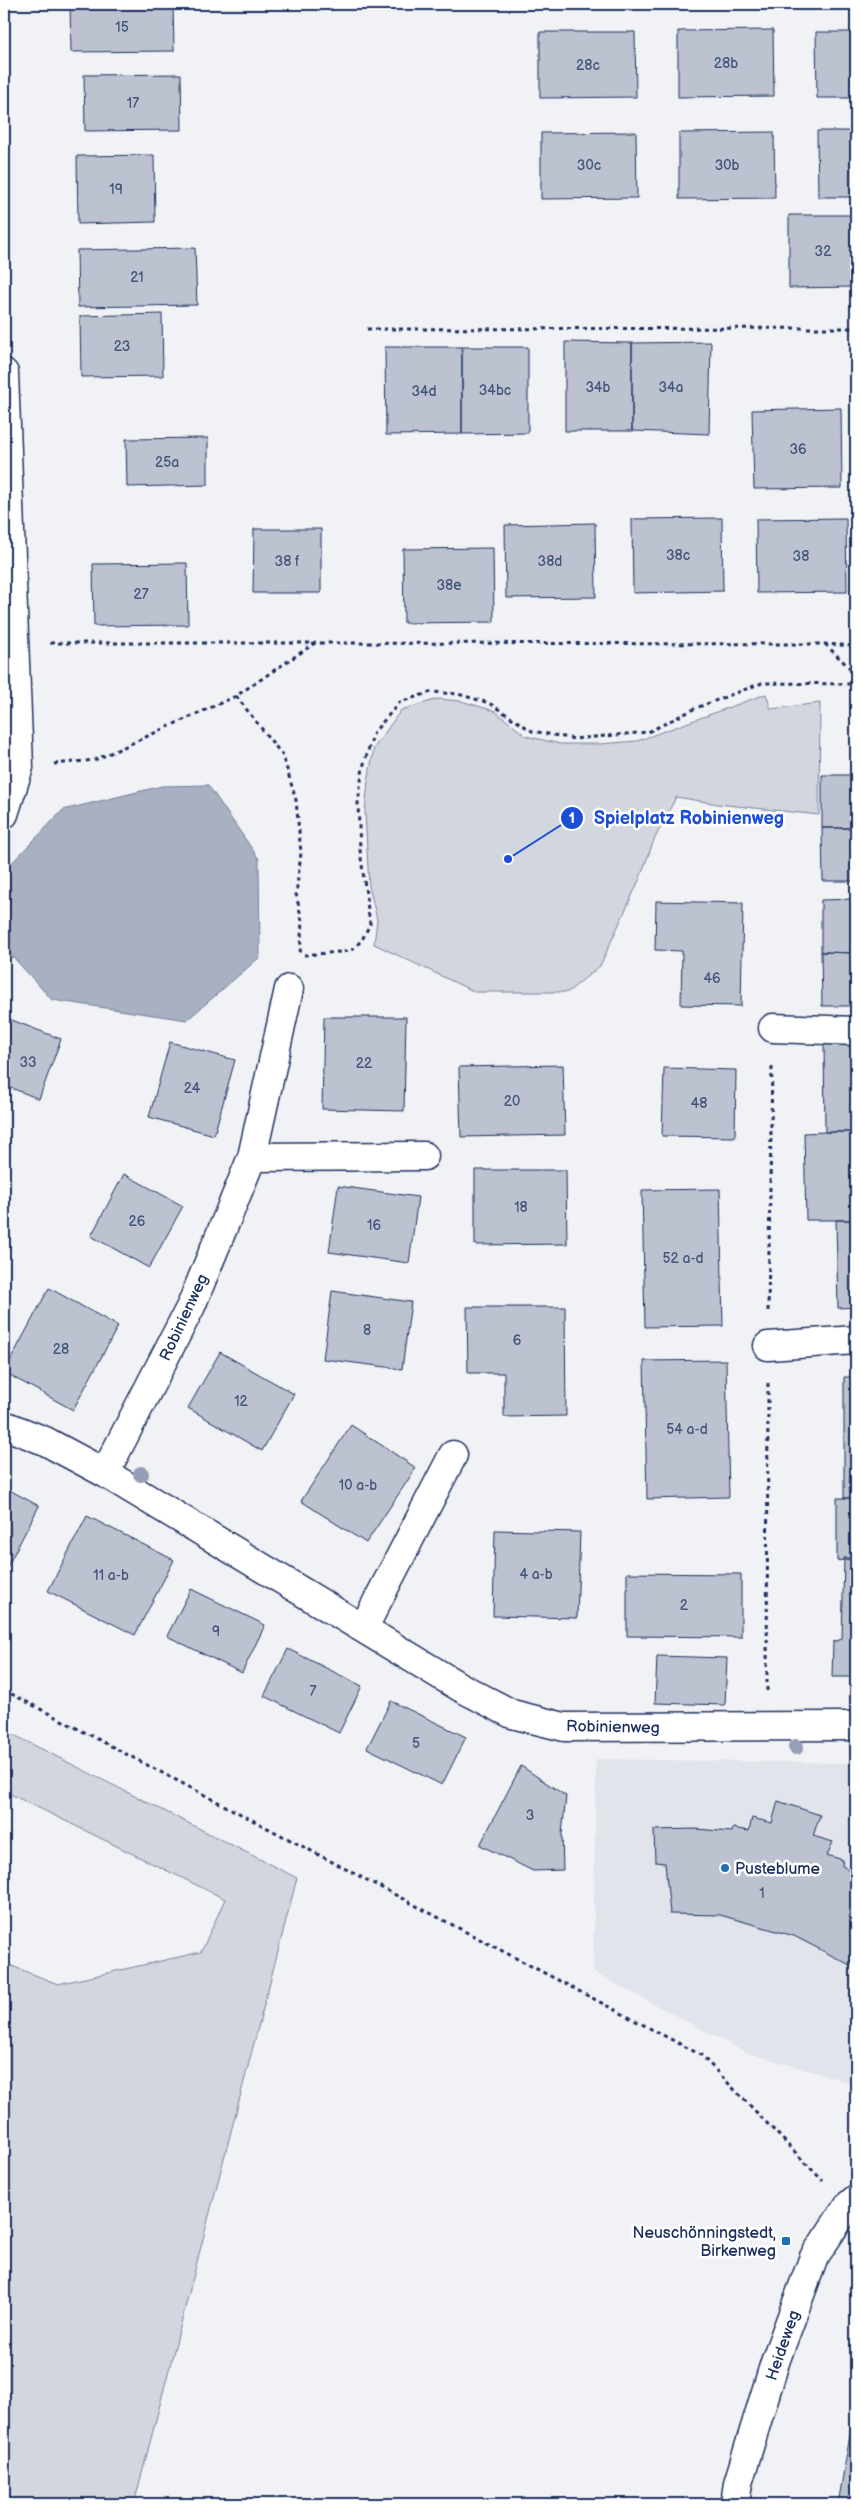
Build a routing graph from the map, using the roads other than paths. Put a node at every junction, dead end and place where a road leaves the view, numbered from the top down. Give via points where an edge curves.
1 (4, 373) edge
2 (6, 503) edge
3 (4, 814) edge
4 (290, 989) road end
5 (772, 1028) dead end
6 (856, 1031) edge
7 (424, 1156) dead end
8 (252, 1157) junction
9 (856, 1340) edge
10 (768, 1346) dead end
11 (4, 1425) edge
12 (453, 1455) dead end
13 (105, 1473) junction
14 (364, 1627) junction
15 (856, 1726) edge
16 (852, 2203) edge
17 (735, 2504) edge

1 - 2 street
2 - 3 street via 19,767
4 - 8 street, Robinienweg
5 - 6 street
7 - 8 street
8 - 13 street, Robinienweg via 191,1306
9 - 10 street
11 - 13 street, Robinienweg via 45,1441
12 - 14 street
13 - 14 street, Robinienweg
14 - 15 street, Robinienweg via 460,1687 512,1714 564,1727
16 - 17 street, Heideweg via 814,2257 776,2359 738,2483

